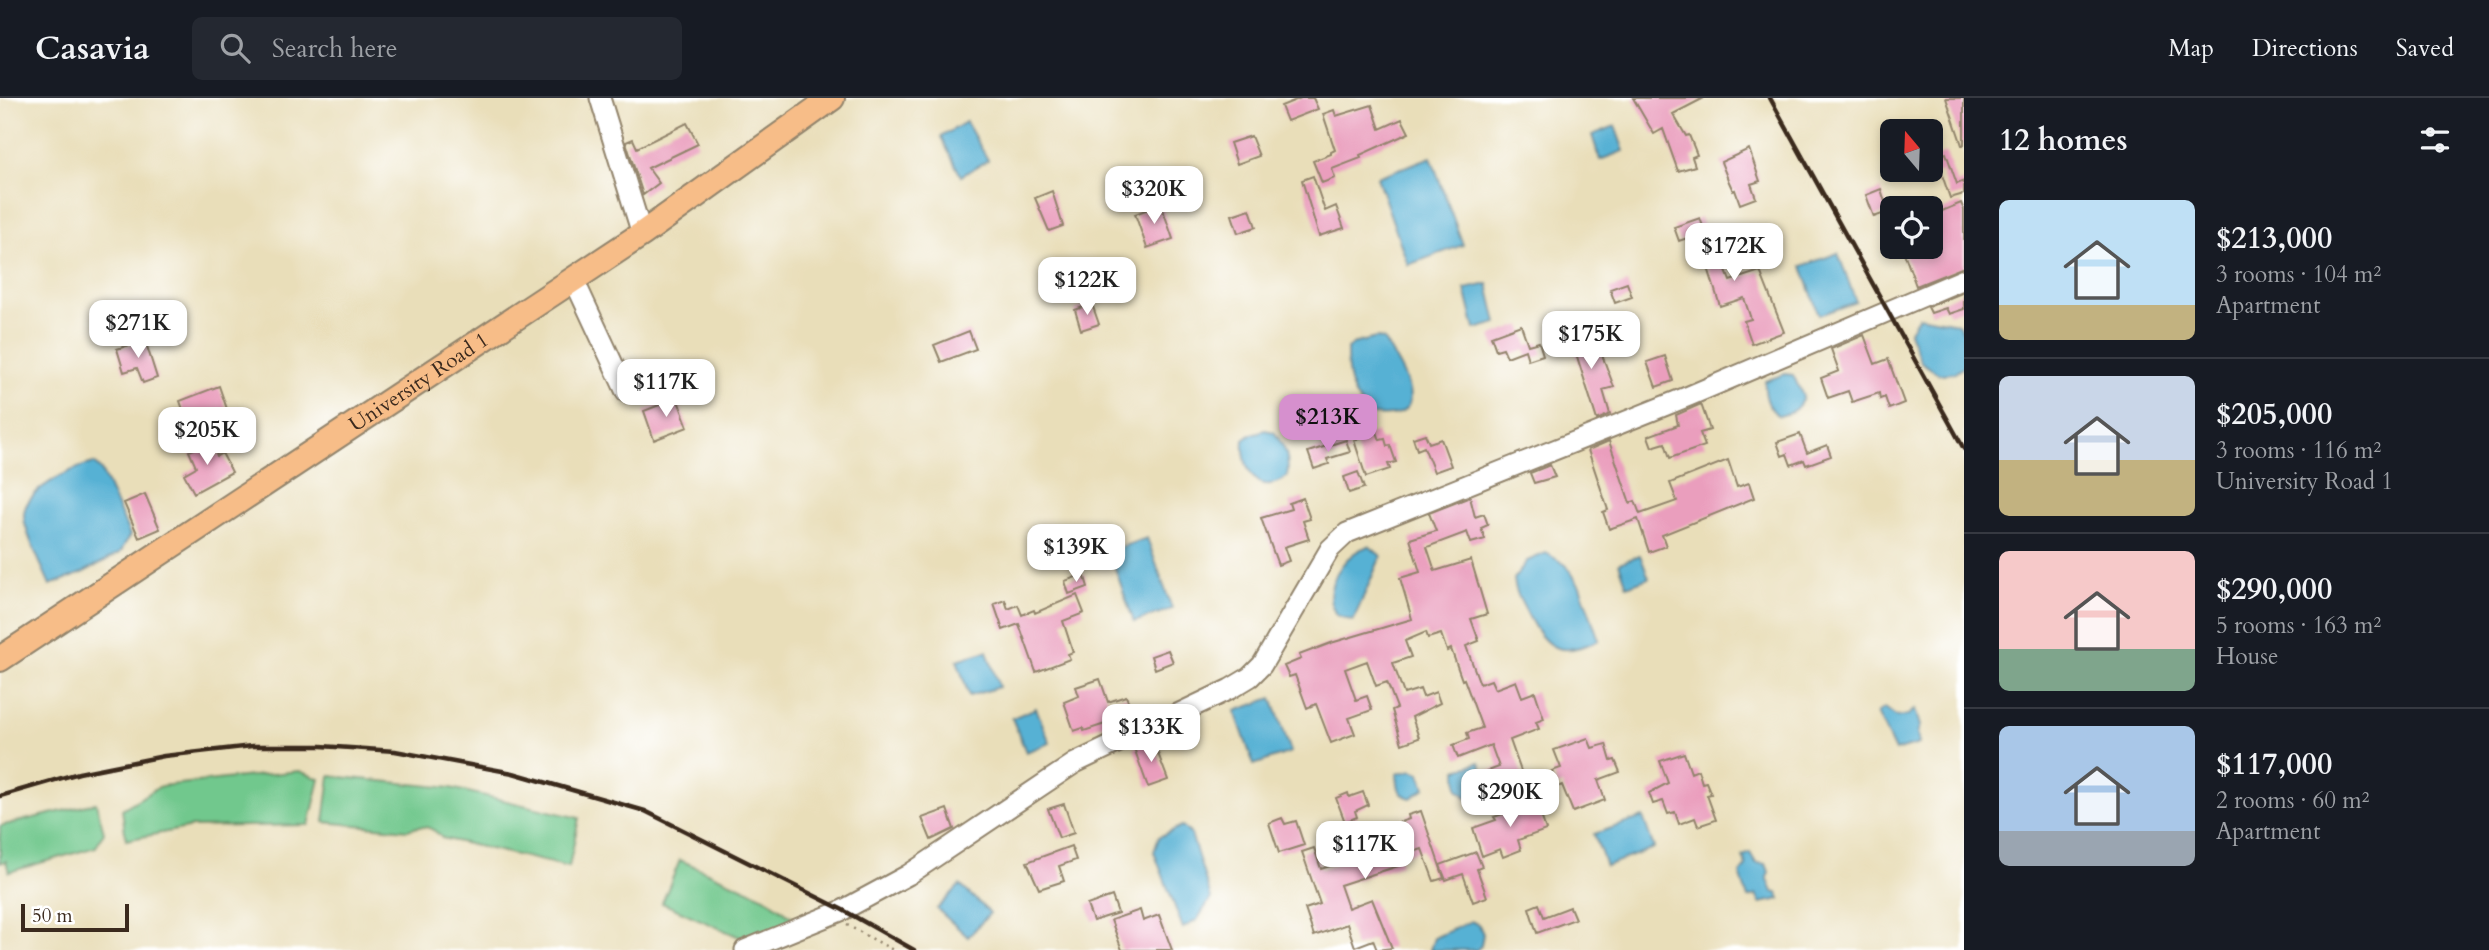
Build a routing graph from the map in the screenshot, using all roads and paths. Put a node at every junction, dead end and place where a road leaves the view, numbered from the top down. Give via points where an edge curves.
1 (600, 98) edge
2 (832, 98) edge
3 (642, 234) junction
4 (1964, 279) edge
5 (574, 280) junction
6 (626, 392) dead end
7 (0, 659) edge
8 (829, 916) junction
9 (745, 950) edge
10 (893, 950) edge

1 - 3 street
2 - 3 main road, University Road 1
3 - 5 main road, University Road 1
4 - 8 street via 1689,396 1347,533 1330,549 1262,665 1250,677 1075,763 908,875
5 - 6 street
5 - 7 main road, University Road 1
8 - 9 street
8 - 10 path

